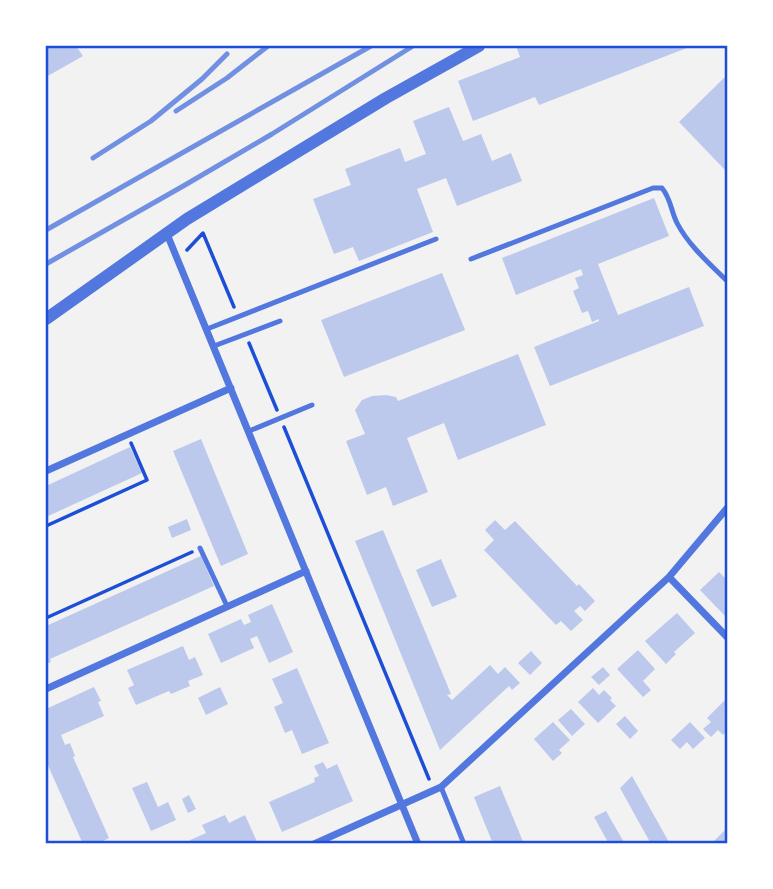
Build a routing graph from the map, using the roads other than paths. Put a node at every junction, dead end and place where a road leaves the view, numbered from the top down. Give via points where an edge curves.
1 (479, 46) edge
2 (167, 234) junction
3 (436, 239) dead end
4 (471, 259) dead end
5 (727, 282) edge
6 (46, 319) edge
7 (280, 321) dead end
8 (207, 329) junction
9 (214, 346) junction
10 (231, 388) junction
11 (312, 405) dead end
12 (249, 430) junction
13 (46, 471) edge
14 (727, 506) edge
15 (200, 548) road end
16 (306, 571) junction
17 (669, 577) junction
18 (227, 606) junction
19 (727, 638) edge
20 (46, 689) edge
21 (438, 789) junction
22 (402, 805) junction
23 (314, 844) edge
24 (418, 844) edge
25 (464, 844) edge

1 - 2 street
2 - 6 street
2 - 8 street
3 - 8 lane
4 - 5 lane via 662,188 686,238
7 - 9 lane
8 - 9 street
9 - 10 street
10 - 12 street
10 - 13 street
11 - 12 lane
12 - 16 street
14 - 17 street
15 - 18 lane
16 - 18 street
16 - 22 street
17 - 19 street
17 - 21 street
18 - 20 street
21 - 22 street
21 - 25 lane
22 - 23 street
22 - 24 street

